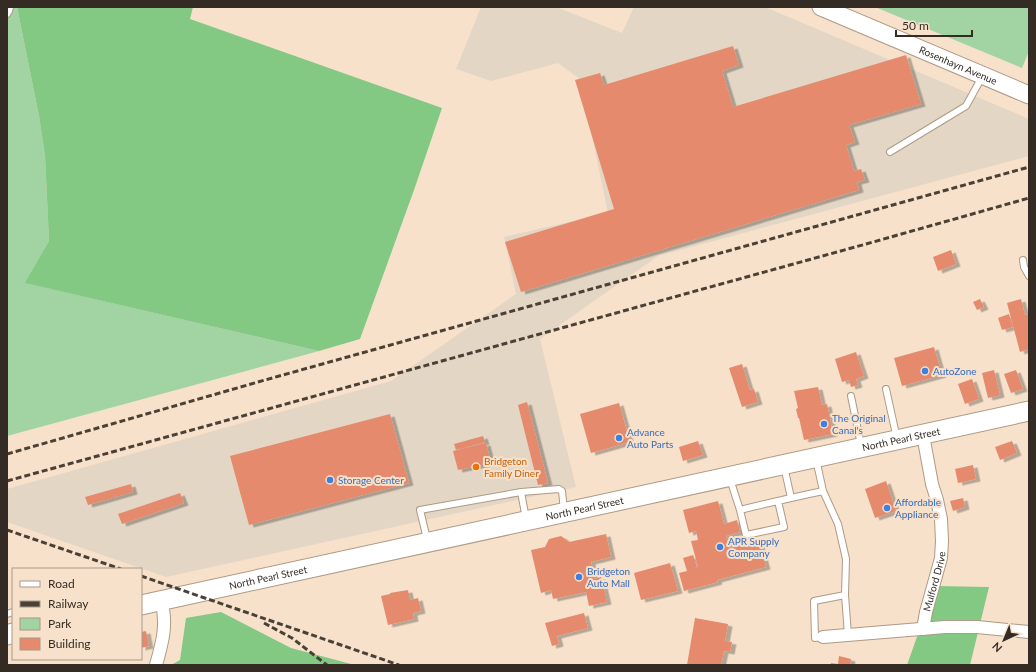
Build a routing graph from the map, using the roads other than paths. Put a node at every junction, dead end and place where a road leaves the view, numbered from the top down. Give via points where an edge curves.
1 (10, 7) edge
2 (821, 7) edge
3 (7, 14) edge
4 (983, 76) junction
5 (1029, 95) edge
6 (890, 152) dead end
7 (1023, 260) dead end
8 (1029, 276) edge
9 (886, 389) dead end
10 (851, 396) dead end
11 (1029, 411) edge
12 (923, 434) junction
13 (897, 440) junction
14 (861, 448) junction
15 (816, 458) junction
16 (784, 465) junction
17 (730, 477) junction
18 (823, 491) junction
19 (521, 492) junction
20 (791, 498) junction
21 (778, 501) junction
22 (740, 510) junction
23 (564, 512) junction
24 (526, 521) junction
25 (428, 542) junction
26 (845, 594) junction
27 (161, 601) junction
28 (142, 605) edge
29 (923, 629) junction
30 (1029, 632) edge
31 (848, 635) junction
32 (823, 637) joint
33 (156, 665) edge

1 - 3 lane
2 - 4 street, Rosenhayn Avenue via 844,14
4 - 5 street, Rosenhayn Avenue
4 - 6 lane via 966,106
7 - 8 lane
9 - 13 lane
10 - 14 lane
11 - 12 main road, North Pearl Street
12 - 13 main road, North Pearl Street
12 - 29 street, Mulford Drive via 941,519 942,541 941,558
13 - 14 main road, North Pearl Street
14 - 15 main road, North Pearl Street
15 - 16 main road, North Pearl Street
15 - 18 lane
16 - 17 main road, North Pearl Street
16 - 20 lane
17 - 22 lane
17 - 23 main road, North Pearl Street
18 - 20 lane
18 - 26 lane via 838,524 846,559
19 - 23 lane via 559,489 562,491
19 - 24 lane
19 - 25 lane via 420,510
20 - 21 lane
21 - 22 lane
21 - 22 lane via 784,527 746,535
23 - 24 main road, North Pearl Street
24 - 25 main road, North Pearl Street
25 - 27 main road, North Pearl Street
26 - 31 lane
26 - 32 lane via 814,602 815,638
27 - 28 main road, North Pearl Street
27 - 33 street via 164,631
29 - 30 street via 977,627
29 - 31 street
31 - 32 street

